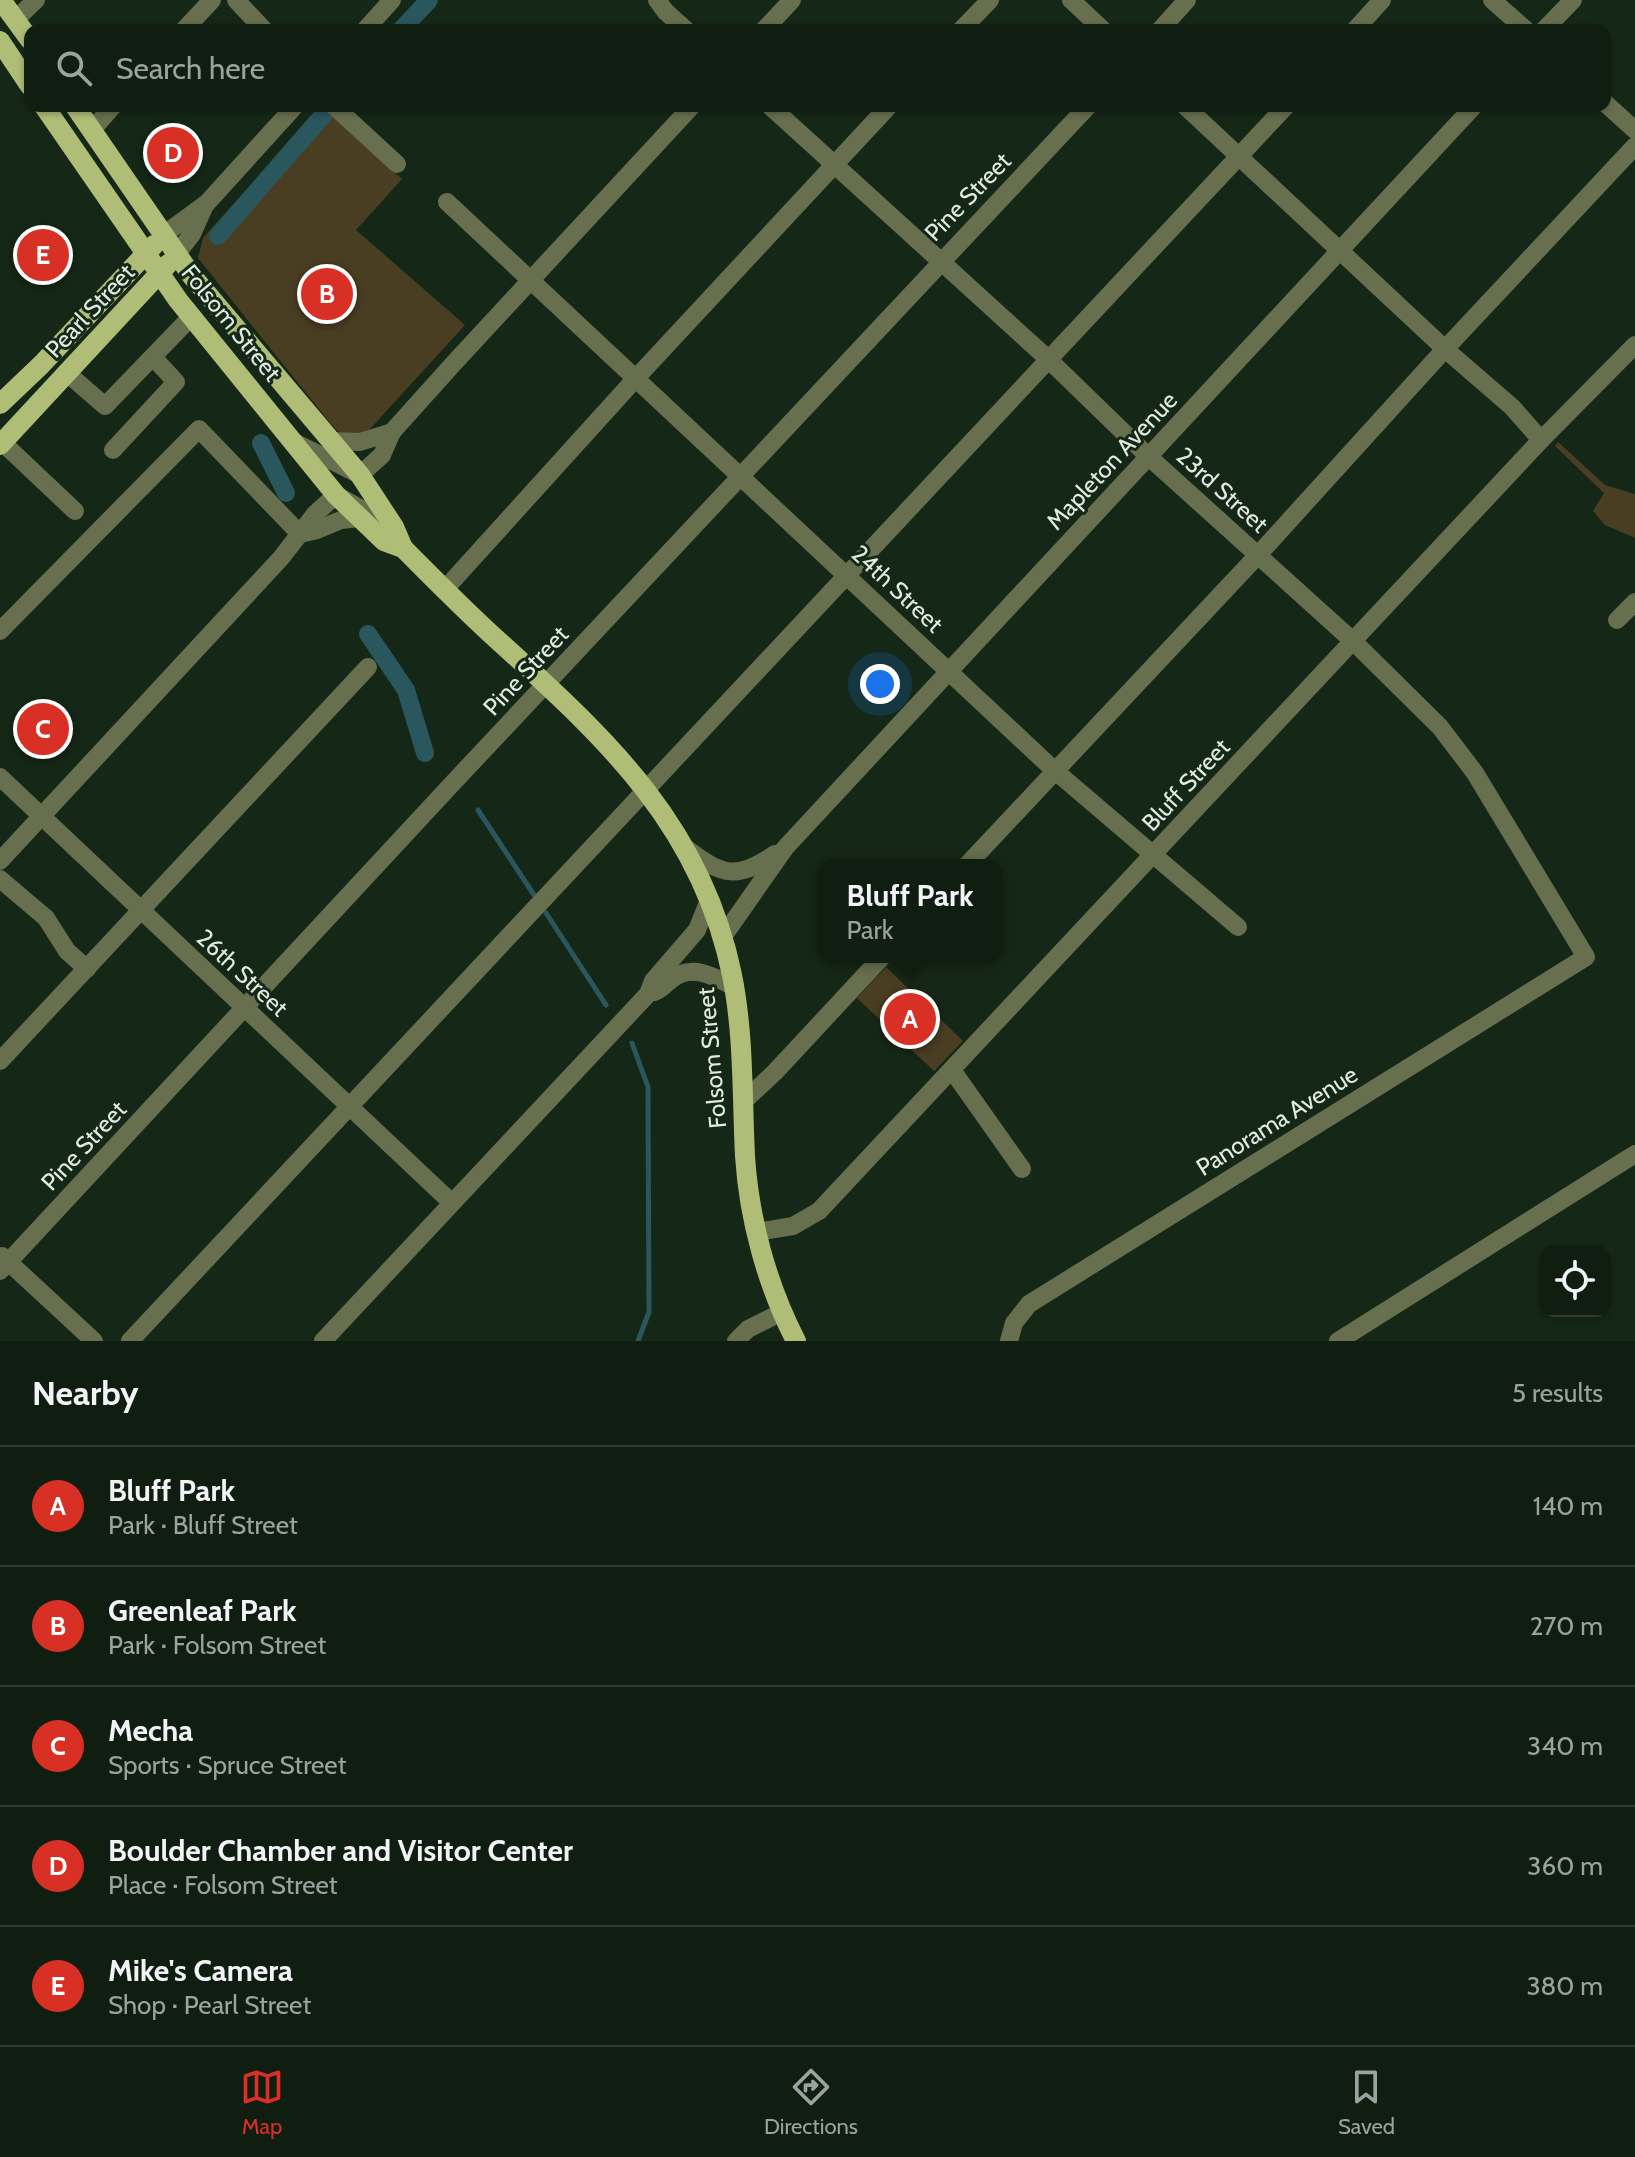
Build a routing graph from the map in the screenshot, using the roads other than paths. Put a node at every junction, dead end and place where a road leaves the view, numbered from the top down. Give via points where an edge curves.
1 (1, 0) edge
2 (36, 0) edge
3 (212, 0) edge
4 (236, 0) edge
5 (392, 0) edge
6 (657, 0) edge
7 (792, 0) edge
8 (990, 0) edge
9 (1071, 0) edge
10 (1187, 0) edge
11 (1382, 0) edge
12 (1492, 0) edge
13 (1573, 0) edge
14 (15, 20) junction
15 (190, 24) edge
16 (258, 24) edge
17 (370, 24) edge
18 (679, 24) edge
19 (770, 24) edge
20 (967, 24) edge
21 (1097, 24) edge
22 (1165, 24) edge
23 (1360, 24) edge
24 (1519, 24) edge
25 (1550, 24) edge
26 (24, 32) edge
27 (0, 41) edge
28 (24, 77) edge
29 (1611, 108) edge
30 (48, 112) edge
31 (79, 112) edge
32 (108, 112) edge
33 (290, 112) edge
34 (341, 112) edge
35 (686, 112) edge
36 (776, 112) edge
37 (883, 112) edge
38 (1082, 112) edge
39 (1191, 112) edge
40 (1280, 112) edge
41 (1468, 112) edge
42 (92, 130) junction
43 (1635, 130) edge
44 (1635, 146) edge
45 (1239, 157) junction
46 (397, 164) dead end
47 (833, 165) junction
48 (447, 202) dead end
49 (207, 203) junction
50 (162, 236) junction
51 (1340, 250) junction
52 (144, 254) junction
53 (176, 255) junction
54 (940, 261) junction
55 (159, 275) junction
56 (531, 278) junction
57 (192, 316) junction
58 (1635, 345) edge
59 (1445, 349) junction
60 (153, 357) junction
61 (1047, 358) junction
62 (67, 373) junction
63 (637, 377) junction
64 (17, 388) junction
65 (0, 404) edge
66 (392, 432) junction
67 (1, 440) edge
68 (1541, 440) junction
69 (331, 441) junction
70 (296, 443) junction
71 (113, 450) dead end
72 (1149, 457) junction
73 (366, 469) junction
74 (741, 476) junction
75 (329, 501) junction
76 (75, 511) dead end
77 (359, 518) junction
78 (394, 527) junction
79 (300, 534) junction
80 (403, 548) junction
81 (1258, 555) junction
82 (848, 575) junction
83 (445, 589) junction
84 (1635, 602) edge
85 (1617, 620) dead end
86 (0, 631) edge
87 (1354, 642) junction
88 (368, 667) dead end
89 (949, 669) junction
90 (547, 684) junction
91 (1054, 770) junction
92 (0, 777) edge
93 (647, 789) junction
94 (41, 815) junction
95 (785, 848) junction
96 (687, 849) junction
97 (1153, 855) junction
98 (972, 859) edge
99 (0, 861) edge
100 (0, 879) edge
101 (709, 900) junction
102 (141, 912) junction
103 (1238, 927) dead end
104 (722, 938) junction
105 (1586, 957) joint
106 (876, 963) edge
107 (87, 969) junction
108 (734, 987) junction
109 (648, 994) junction
110 (244, 1009) junction
111 (0, 1061) edge
112 (952, 1070) junction
113 (744, 1101) junction
114 (350, 1106) junction
115 (1635, 1154) edge
116 (1022, 1169) dead end
117 (452, 1203) junction
118 (757, 1232) junction
119 (3, 1262) edge
120 (782, 1312) junction
121 (94, 1341) edge
122 (130, 1341) edge
123 (323, 1341) edge
124 (736, 1341) edge
125 (796, 1341) edge
126 (1009, 1341) edge
127 (1338, 1341) edge

1 - 14 main road
2 - 14 street
3 - 15 street
4 - 16 street
5 - 17 street
6 - 18 street
7 - 19 street
8 - 20 street
9 - 21 street
10 - 22 street
11 - 23 street
12 - 24 street
13 - 25 street
14 - 26 main road
27 - 28 main road
29 - 43 street
30 - 52 main road, Folsom Street
31 - 42 main road, Folsom Street
32 - 42 street
33 - 49 street, Pearl Street
34 - 46 street
35 - 56 street
36 - 47 street, 23rd Street
37 - 47 street
38 - 54 street, Pine Street
39 - 45 street
40 - 45 street
41 - 51 street, Mapleton Avenue
42 - 50 main road, Folsom Street
44 - 59 street
45 - 51 street
45 - 61 street
47 - 54 street, 23rd Street
47 - 63 street
48 - 56 street, 24th Street
49 - 50 street, Pearl Street
49 - 53 street, Pearl Street
50 - 52 main road, Pearl Street
50 - 53 main road, Folsom Street
51 - 59 street
51 - 72 street, Mapleton Avenue
52 - 55 main road, Folsom Street
52 - 64 main road, Pearl Street
53 - 55 main road, Pearl Street
53 - 69 main road, Folsom Street
54 - 61 street, 23rd Street
54 - 74 street, Pine Street
55 - 57 main road, Folsom Street
55 - 62 main road, Pearl Street
56 - 63 street, 24th Street
56 - 66 street
57 - 60 street
57 - 70 main road, Folsom Street
58 - 68 street, Bluff Street
59 - 68 street
59 - 81 street
60 - 62 street via 105,406
60 - 71 street via 176,382
61 - 72 street, 23rd Street
61 - 82 street
62 - 67 main road, Pearl Street
63 - 74 street, 24th Street
63 - 83 street
64 - 65 main road, Pearl Street
64 - 67 main road via 21,394 15,416
66 - 69 street via 360,442
66 - 73 street via 382,455
67 - 76 street
68 - 87 street, Bluff Street
69 - 73 main road, Folsom Street
70 - 73 street
70 - 75 main road, Folsom Street
72 - 81 street, 23rd Street
72 - 89 street, Mapleton Avenue
73 - 78 main road, Folsom Street
74 - 82 street, 24th Street
74 - 90 street, Pine Street
75 - 77 main road, Folsom Street
75 - 78 street
75 - 79 street
77 - 79 street
77 - 80 main road, Folsom Street via 384,541
78 - 80 main road, Folsom Street
79 - 86 street via 199,429
79 - 94 street
80 - 83 main road, Folsom Street
81 - 87 street, 23rd Street
81 - 91 street
82 - 89 street, 24th Street
82 - 93 street
83 - 90 main road, Folsom Street
84 - 85 street
87 - 97 street, Bluff Street
87 - 105 street, 23rd Street via 1459,749
88 - 102 street
89 - 91 street, 24th Street
89 - 95 street, Mapleton Avenue
90 - 93 main road, Folsom Street
90 - 110 street, Pine Street
91 - 97 street, 24th Street
91 - 98 street
92 - 94 street, 26th Street
93 - 96 main road, Folsom Street
93 - 114 street
94 - 99 street
94 - 102 street, 26th Street
95 - 96 street, Mapleton Avenue via 755,868 732,873
95 - 104 street, Mapleton Avenue
96 - 101 main road, Folsom Street
97 - 103 street, 24th Street
97 - 112 street, Bluff Street
100 - 107 street via 46,918 67,951
101 - 104 main road, Folsom Street
101 - 109 street via 697,930
102 - 107 street
102 - 110 street, 26th Street
104 - 108 main road, Folsom Street
105 - 126 street, Panorama Avenue via 1029,1304 1014,1323
106 - 113 street
107 - 111 street
108 - 109 street via 688,971
108 - 113 main road, Folsom Street
109 - 117 street
110 - 114 street, 26th Street
110 - 119 street, Pine Street
112 - 116 street
112 - 118 street, Bluff Street via 819,1211 793,1226
113 - 118 main road, Folsom Street via 745,1157
114 - 117 street, 26th Street
114 - 122 street
115 - 127 street
117 - 123 street
118 - 120 main road, Folsom Street
119 - 121 street
120 - 124 street
120 - 125 main road, Folsom Street

